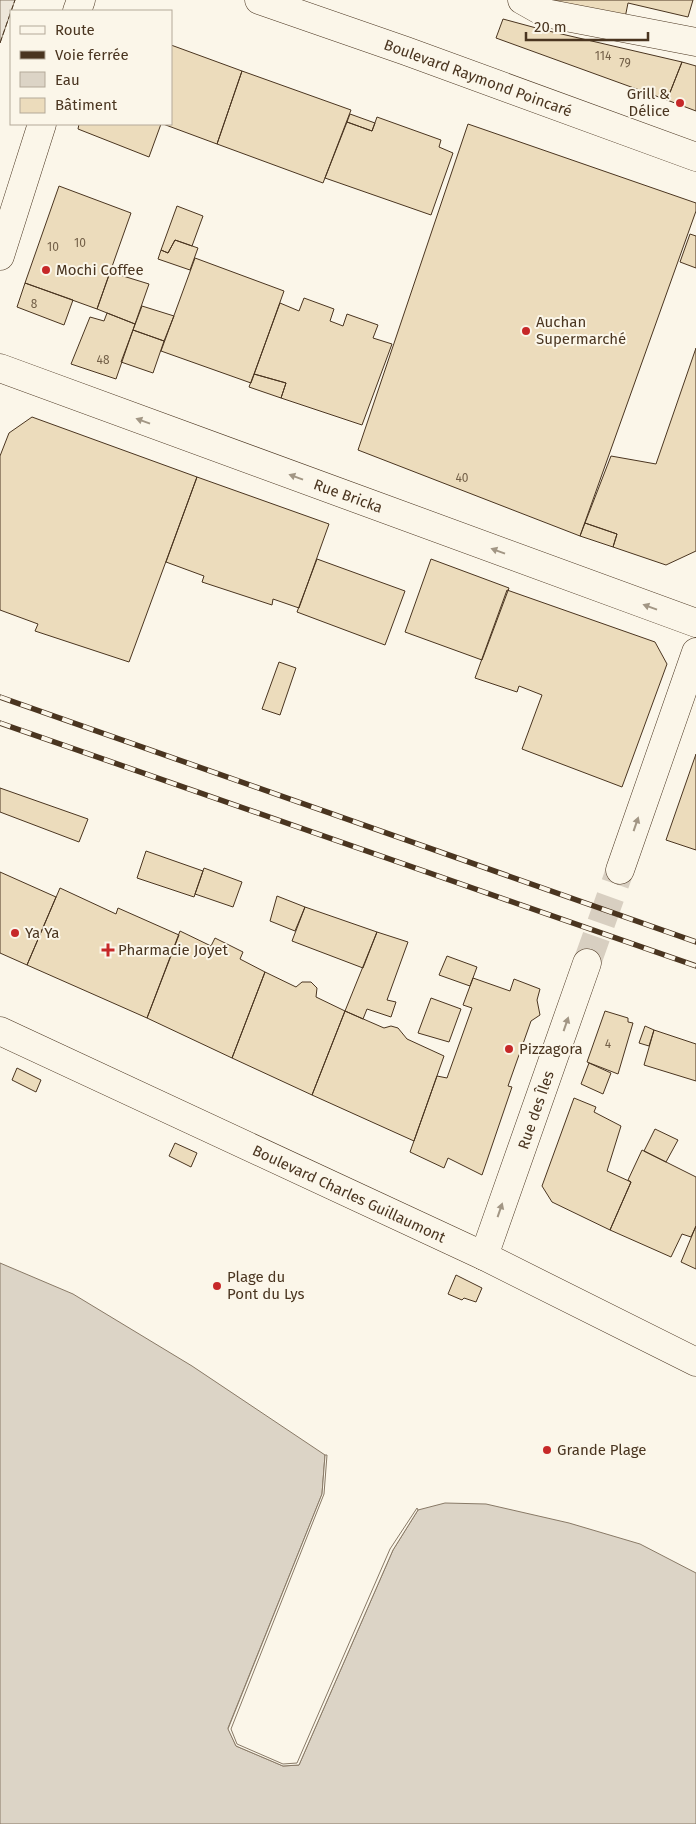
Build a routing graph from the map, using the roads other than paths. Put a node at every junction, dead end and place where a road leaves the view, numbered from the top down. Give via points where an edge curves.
1 (259, 0) edge
2 (522, 0) edge
3 (696, 42) edge
4 (42, 125) edge
5 (696, 157) edge
6 (1, 253) edge
7 (0, 368) edge
8 (696, 623) edge
9 (696, 652) edge
10 (620, 870) tunnel mouth
11 (587, 963) tunnel mouth
12 (0, 1031) edge
13 (484, 1256) junction
14 (696, 1362) edge

1 - 5 street, Boulevard Raymond Poincaré
2 - 3 street via 545,13
4 - 6 street
8 -> 7 street, Rue Bricka
10 -> 9 street
13 -> 11 street, Rue des Îles
12 - 13 street, Boulevard Charles Guillaumont
13 - 14 street, Boulevard Charles Guillaumont

